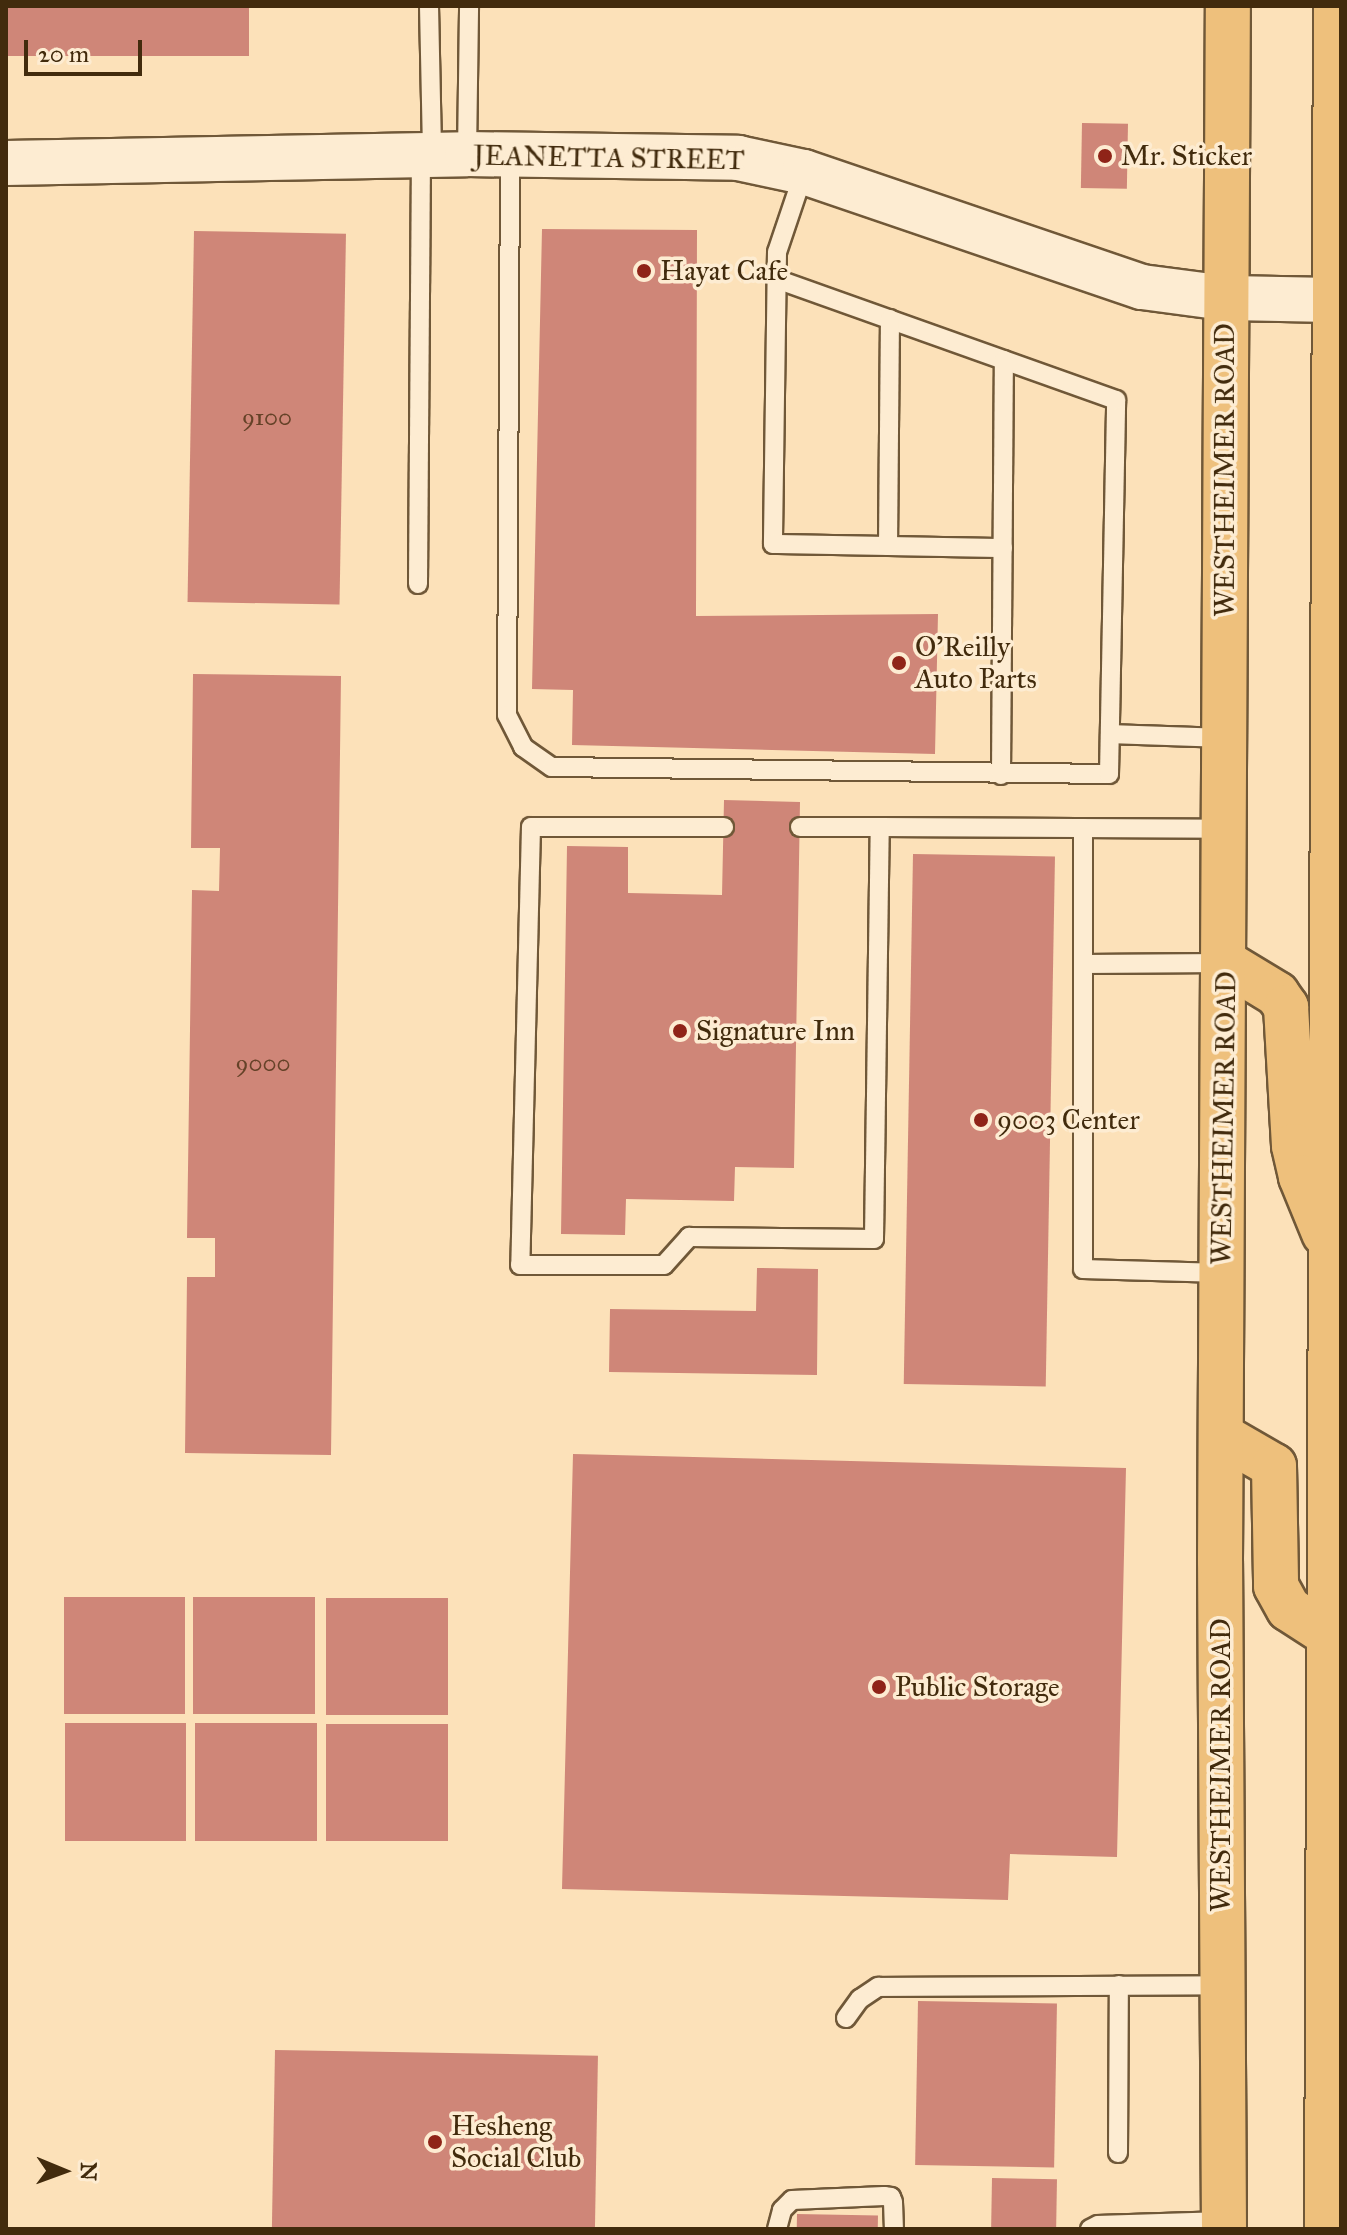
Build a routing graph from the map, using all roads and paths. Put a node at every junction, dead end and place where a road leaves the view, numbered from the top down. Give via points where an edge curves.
1 (429, 6) edge
2 (469, 6) edge
3 (1228, 6) edge
4 (1336, 6) edge
5 (440, 155) junction
6 (510, 156) junction
7 (6, 163) edge
8 (804, 172) junction
9 (776, 279) junction
10 (1226, 298) junction
11 (1338, 300) edge
12 (890, 319) junction
13 (1004, 360) junction
14 (888, 546) junction
15 (1003, 548) junction
16 (418, 584) dead end
17 (1110, 734) junction
18 (1224, 738) junction
19 (1001, 775) junction
20 (724, 827) dead end
21 (800, 827) dead end
22 (880, 827) junction
23 (1083, 828) junction
24 (1225, 829) junction
25 (1226, 963) junction
26 (1084, 964) junction
27 (1332, 1254) junction
28 (1222, 1273) junction
29 (1222, 1436) junction
30 (1336, 1464) edge
31 (1329, 1635) junction
32 (1119, 1985) junction
33 (1222, 1985) junction
34 (846, 2018) dead end
35 (1118, 2153) dead end
36 (1224, 2225) edge
37 (777, 2229) edge
38 (894, 2229) edge
39 (1090, 2229) edge
40 (1327, 2229) edge

1 - 5 lane
2 - 5 lane
3 - 10 main road, WESTHEIMER ROAD
4 - 11 main road
5 - 6 street, JEANETTA STREET
5 - 7 street, JEANETTA STREET
5 - 16 lane
6 - 8 street, JEANETTA STREET via 738,158
6 - 19 lane via 507,715 523,747 552,767
8 - 9 lane via 777,252
8 - 10 street, JEANETTA STREET via 1142,287
9 - 12 lane
9 - 14 lane via 773,544
10 - 11 street, JEANETTA STREET
10 - 18 main road, WESTHEIMER ROAD
11 - 27 main road
12 - 13 lane
12 - 14 lane
13 - 15 lane
13 - 17 lane via 1116,400
14 - 15 lane
15 - 19 lane
17 - 18 lane
17 - 19 lane via 1109,774
18 - 24 main road, WESTHEIMER ROAD
20 - 22 lane via 531,827 520,1265 664,1265 689,1237 874,1239
21 - 22 lane
22 - 23 lane
23 - 24 lane
23 - 26 lane
24 - 25 main road, WESTHEIMER ROAD
25 - 26 lane
25 - 27 main road via 1277,994 1286,1007 1294,1146
25 - 28 main road, WESTHEIMER ROAD
26 - 28 lane via 1083,1269
27 - 30 main road
28 - 29 main road, WESTHEIMER ROAD
29 - 31 main road via 1274,1466 1276,1586 1289,1609
29 - 33 main road, WESTHEIMER ROAD
30 - 31 main road
31 - 40 main road
32 - 33 lane
32 - 34 lane via 878,1987
32 - 35 lane
33 - 36 main road, WESTHEIMER ROAD
36 - 39 lane
37 - 38 lane via 782,2210 792,2200 884,2196 893,2202

